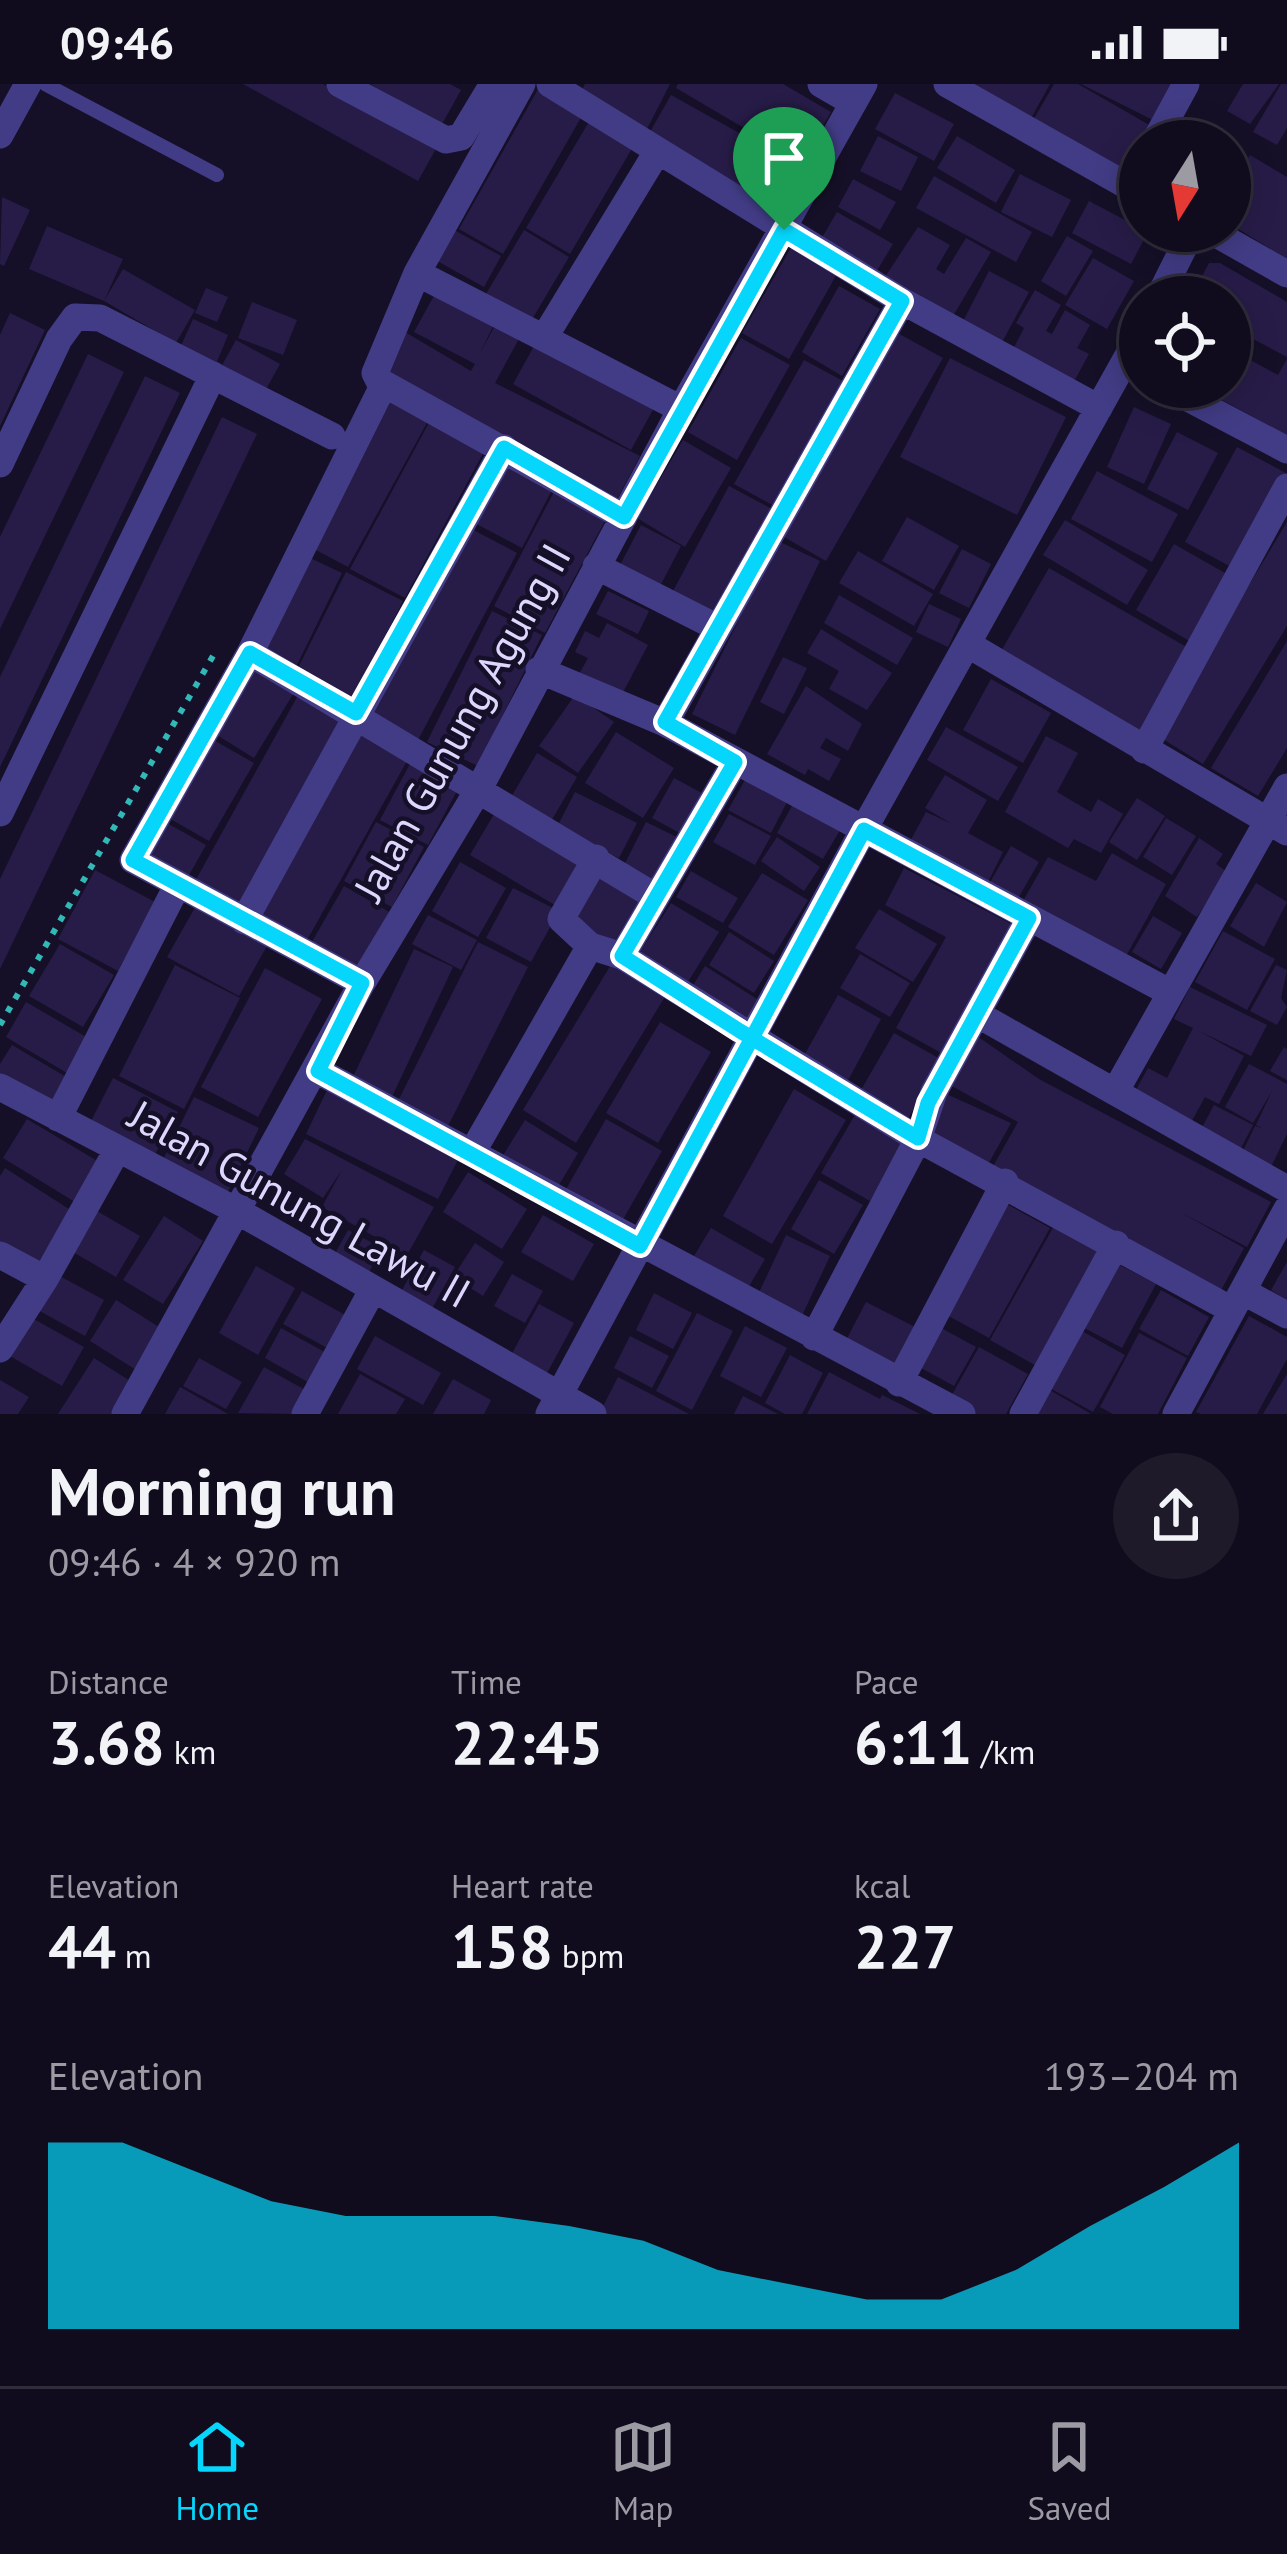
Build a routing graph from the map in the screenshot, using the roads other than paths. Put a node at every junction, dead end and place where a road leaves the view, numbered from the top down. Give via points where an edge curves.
1 (28, 84) edge
2 (45, 84) edge
3 (340, 84) edge
4 (493, 84) edge
5 (522, 84) edge
6 (821, 84) edge
7 (947, 84) edge
8 (1186, 84) edge
9 (567, 88) edge
10 (858, 93) edge
11 (1166, 120) edge
12 (0, 135) edge
13 (657, 152) junction
14 (1119, 174) edge
15 (217, 175) dead end
16 (784, 230) junction
17 (1248, 252) edge
18 (417, 273) junction
19 (1287, 274) edge
20 (902, 301) junction
21 (544, 338) junction
22 (213, 375) junction
23 (380, 380) junction
24 (1119, 384) edge
25 (1099, 408) junction
26 (1206, 408) edge
27 (681, 410) junction
28 (332, 436) dead end
29 (504, 448) junction
30 (1287, 451) edge
31 (0, 464) edge
32 (1287, 487) edge
33 (624, 517) junction
34 (596, 566) junction
35 (718, 628) junction
36 (969, 645) junction
37 (250, 653) junction
38 (539, 670) junction
39 (356, 713) junction
40 (665, 722) junction
41 (1144, 750) junction
42 (735, 762) junction
43 (480, 787) junction
44 (1287, 787) edge
45 (0, 813) edge
46 (1278, 827) edge
47 (864, 830) junction
48 (596, 858) junction
49 (178, 884) junction
50 (656, 897) junction
51 (1029, 918) junction
52 (244, 921) junction
53 (590, 946) junction
54 (622, 956) junction
55 (362, 983) junction
56 (1169, 992) junction
57 (977, 1014) junction
58 (752, 1039) junction
59 (318, 1071) junction
60 (0, 1087) edge
61 (1115, 1092) junction
62 (58, 1118) junction
63 (918, 1138) junction
64 (473, 1151) junction
65 (116, 1152) junction
66 (1005, 1182) junction
67 (1287, 1189) edge
68 (1287, 1209) edge
69 (239, 1212) junction
70 (1116, 1244) junction
71 (640, 1246) junction
72 (0, 1255) edge
73 (45, 1280) junction
74 (373, 1289) junction
75 (1238, 1301) junction
76 (1287, 1315) edge
77 (814, 1337) junction
78 (0, 1349) edge
79 (899, 1383) junction
80 (554, 1405) edge
81 (125, 1414) edge
82 (305, 1414) edge
83 (593, 1414) edge
84 (962, 1414) edge
85 (1023, 1414) edge
86 (1177, 1414) edge

1 - 12 street
2 - 15 lane
3 - 4 street via 446,140 461,137
5 - 18 street
6 - 10 street
7 - 14 street
8 - 11 street
9 - 13 street
10 - 16 street, Jalan Gunung Agung II
13 - 16 street
13 - 21 street
16 - 20 street
16 - 27 street, Jalan Gunung Agung II
17 - 19 street
18 - 21 street
18 - 23 street
20 - 25 street
20 - 35 street
21 - 27 street
22 - 28 street
22 - 31 street via 100,318 75,317
22 - 45 street
23 - 29 street
23 - 37 street
24 - 25 street
25 - 36 street
26 - 30 street
27 - 33 street, Jalan Gunung Agung II
29 - 33 street
29 - 39 street
32 - 41 street
33 - 34 street, Jalan Gunung Agung II
34 - 35 street
34 - 38 street, Jalan Gunung Agung II
35 - 40 street
36 - 41 street
36 - 47 street
37 - 39 street
37 - 49 street via 133,860
38 - 40 street
38 - 43 street, Jalan Gunung Agung II
39 - 43 street
39 - 52 street
40 - 42 street
41 - 46 street
42 - 47 street
42 - 50 street
43 - 48 street
43 - 55 street, Jalan Gunung Agung II
44 - 46 street
46 - 56 street
47 - 51 street
47 - 58 street
48 - 50 street
48 - 53 street via 561,919
49 - 52 street
49 - 62 street
50 - 54 street
51 - 56 street
51 - 57 street
52 - 55 street
53 - 54 street
53 - 64 street
54 - 58 street
55 - 59 street, Jalan Gunung Agung II
56 - 61 street
57 - 61 street
57 - 63 street via 928,1103
58 - 63 street
58 - 71 street
59 - 64 street
59 - 69 street, Jalan Gunung Agung II
60 - 62 street, Jalan Gunung Lawu II
61 - 67 street
62 - 65 street, Jalan Gunung Lawu II
63 - 66 street
63 - 77 street
64 - 71 street
65 - 69 street, Jalan Gunung Lawu II
65 - 73 street
66 - 70 street
66 - 79 street
68 - 75 street
69 - 74 street, Jalan Gunung Lawu II
69 - 81 street, Jalan Gunung Agung II
70 - 75 street
70 - 85 street
71 - 77 street
71 - 80 street
72 - 73 street
73 - 78 street
74 - 80 street, Jalan Gunung Lawu II
74 - 82 street
75 - 76 street
75 - 86 street
77 - 79 street
79 - 84 street
80 - 83 street, Jalan Gunung Lawu II

